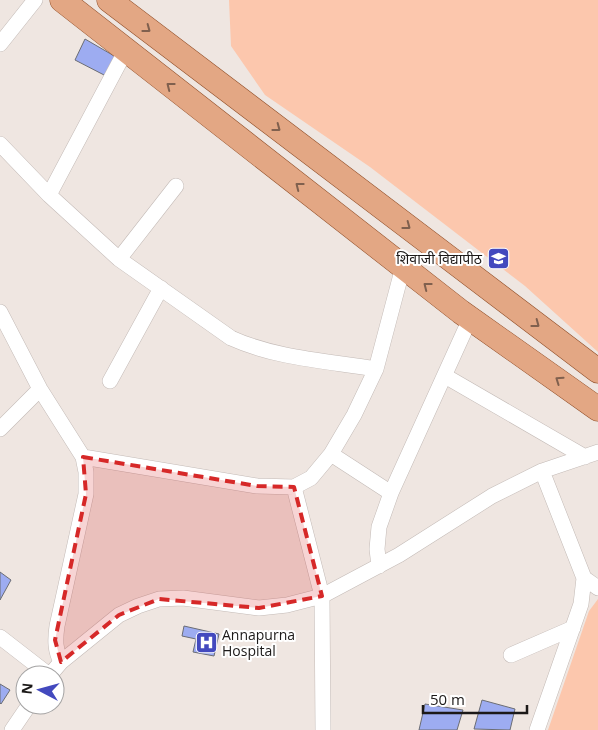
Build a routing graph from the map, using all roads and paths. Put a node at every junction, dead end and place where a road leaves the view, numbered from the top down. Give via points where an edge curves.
1 (35, 0) edge
2 (62, 0) edge
3 (109, 0) edge
4 (0, 44) edge
5 (126, 50) junction
6 (0, 144) edge
7 (176, 186) dead end
8 (49, 195) junction
9 (119, 259) junction
10 (402, 267) junction
11 (161, 288) junction
12 (0, 312) edge
13 (470, 319) junction
14 (376, 369) junction
15 (598, 371) edge
16 (445, 376) junction
17 (110, 382) dead end
18 (40, 389) junction
19 (598, 409) edge
20 (0, 429) edge
21 (331, 454) junction
22 (591, 454) edge
23 (83, 457) junction
24 (542, 471) junction
25 (294, 487) junction
26 (391, 493) junction
27 (379, 566) junction
28 (584, 578) junction
29 (598, 588) edge
30 (322, 596) junction
31 (573, 628) junction
32 (0, 637) edge
33 (511, 655) dead end
34 (61, 662) junction
35 (36, 665) edge
36 (58, 665) edge
37 (22, 715) edge
38 (12, 730) edge
39 (323, 730) edge
40 (537, 730) edge

1 - 4 street
2 - 5 main road
3 -> 15 main road
5 - 8 street
10 -> 5 main road
6 - 8 street
7 - 9 street
8 - 9 street
9 - 11 street
13 -> 10 main road
10 - 14 street
11 - 14 street via 231,338 251,347
11 - 17 street
12 - 18 street
13 - 16 street
19 -> 13 main road
14 - 21 street
16 - 22 street
16 - 26 street
18 - 20 street
18 - 23 street
21 - 25 street via 311,478
21 - 26 street
22 - 24 street
23 - 25 street via 257,486
23 - 34 street via 86,494 55,640
24 - 27 street via 492,496
24 - 28 street
25 - 30 street
26 - 27 street via 379,527
27 - 30 street
28 - 29 street
28 - 31 street via 581,604
30 - 34 street via 259,608 183,598 159,599 119,615
30 - 39 street
31 - 33 street
31 - 40 street
32 - 35 street
34 - 36 street
37 - 38 street

